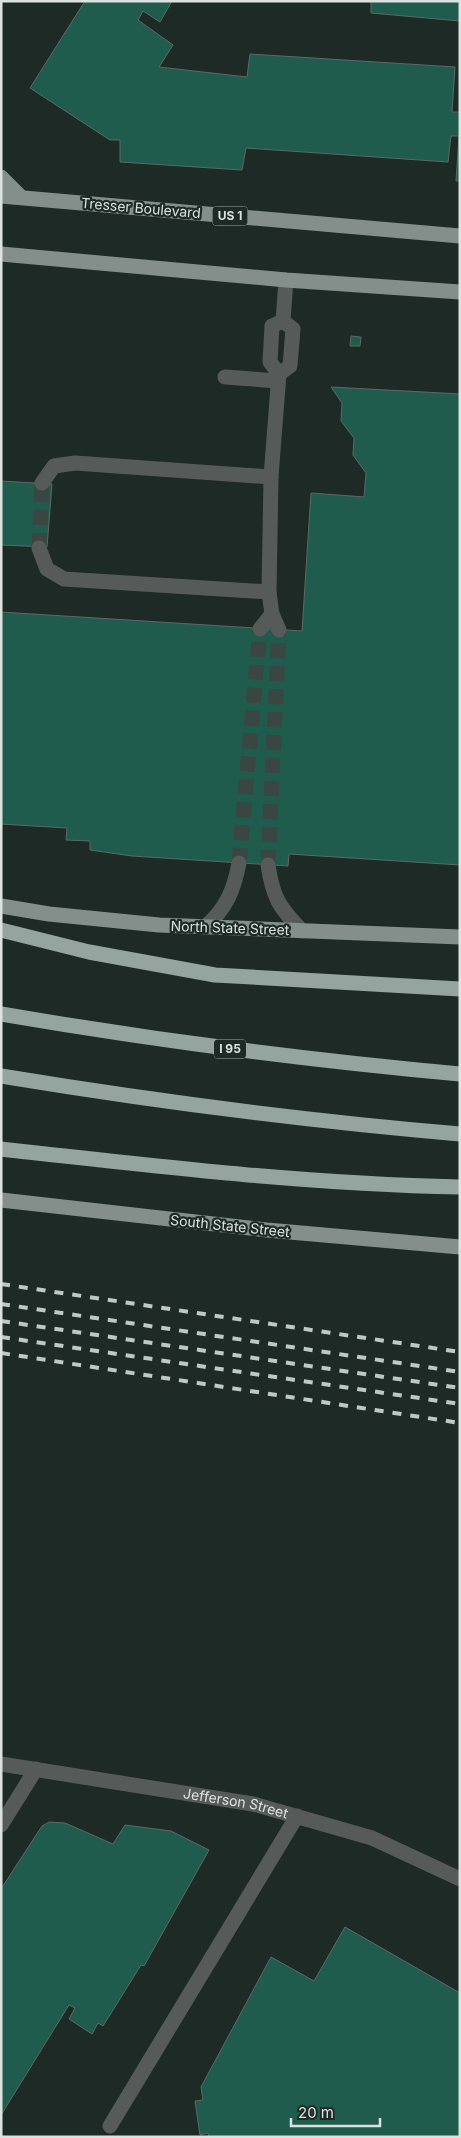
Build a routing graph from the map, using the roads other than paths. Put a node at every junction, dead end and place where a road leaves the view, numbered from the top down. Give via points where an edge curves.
1 (1, 176) edge
2 (1, 196) edge
3 (22, 198) junction
4 (460, 236) edge
5 (1, 254) edge
6 (286, 280) junction
7 (460, 292) edge
8 (283, 321) junction
9 (225, 377) dead end
10 (279, 377) junction
11 (271, 477) junction
12 (42, 483) tunnel mouth
13 (39, 548) tunnel mouth
14 (269, 592) junction
15 (272, 614) junction
16 (260, 628) tunnel mouth
17 (279, 630) tunnel mouth
18 (238, 863) tunnel mouth
19 (268, 865) tunnel mouth
20 (1, 906) edge
21 (205, 927) junction
22 (1, 930) edge
23 (302, 931) junction
24 (460, 937) edge
25 (460, 989) edge
26 (1, 1014) edge
27 (460, 1074) edge
28 (1, 1076) edge
29 (460, 1134) edge
30 (1, 1149) edge
31 (460, 1187) edge
32 (1, 1200) edge
33 (460, 1247) edge
34 (1, 1764) edge
35 (36, 1769) junction
36 (297, 1816) junction
37 (1, 1824) edge
38 (460, 1880) edge
39 (110, 2126) dead end

1 - 3 main road
2 - 3 main road, Tresser Boulevard / US 1
3 - 4 main road, Tresser Boulevard / US 1
5 - 6 main road
6 - 7 main road
6 - 8 street
8 - 10 street via 293,329 290,366
8 - 10 street via 272,326 270,362
9 - 10 street
10 - 11 street
11 - 12 street via 75,463 54,466
11 - 14 street
13 - 14 street via 47,569 64,579
14 - 15 street
15 - 16 street
15 - 17 street
18 - 21 street via 229,900
19 - 23 street via 272,891 284,912
20 - 21 main road, North State Street via 102,920
21 - 23 main road, North State Street
22 - 25 highway via 89,952 215,975
23 - 24 main road, North State Street
26 - 27 highway, I 95 via 174,1042
28 - 29 highway via 287,1117
30 - 31 highway via 260,1177
32 - 33 main road, South State Street via 267,1230
34 - 35 street, Jefferson Street
35 - 36 street, Jefferson Street via 253,1804
35 - 37 street
36 - 38 street, Jefferson Street via 372,1838
36 - 39 street

